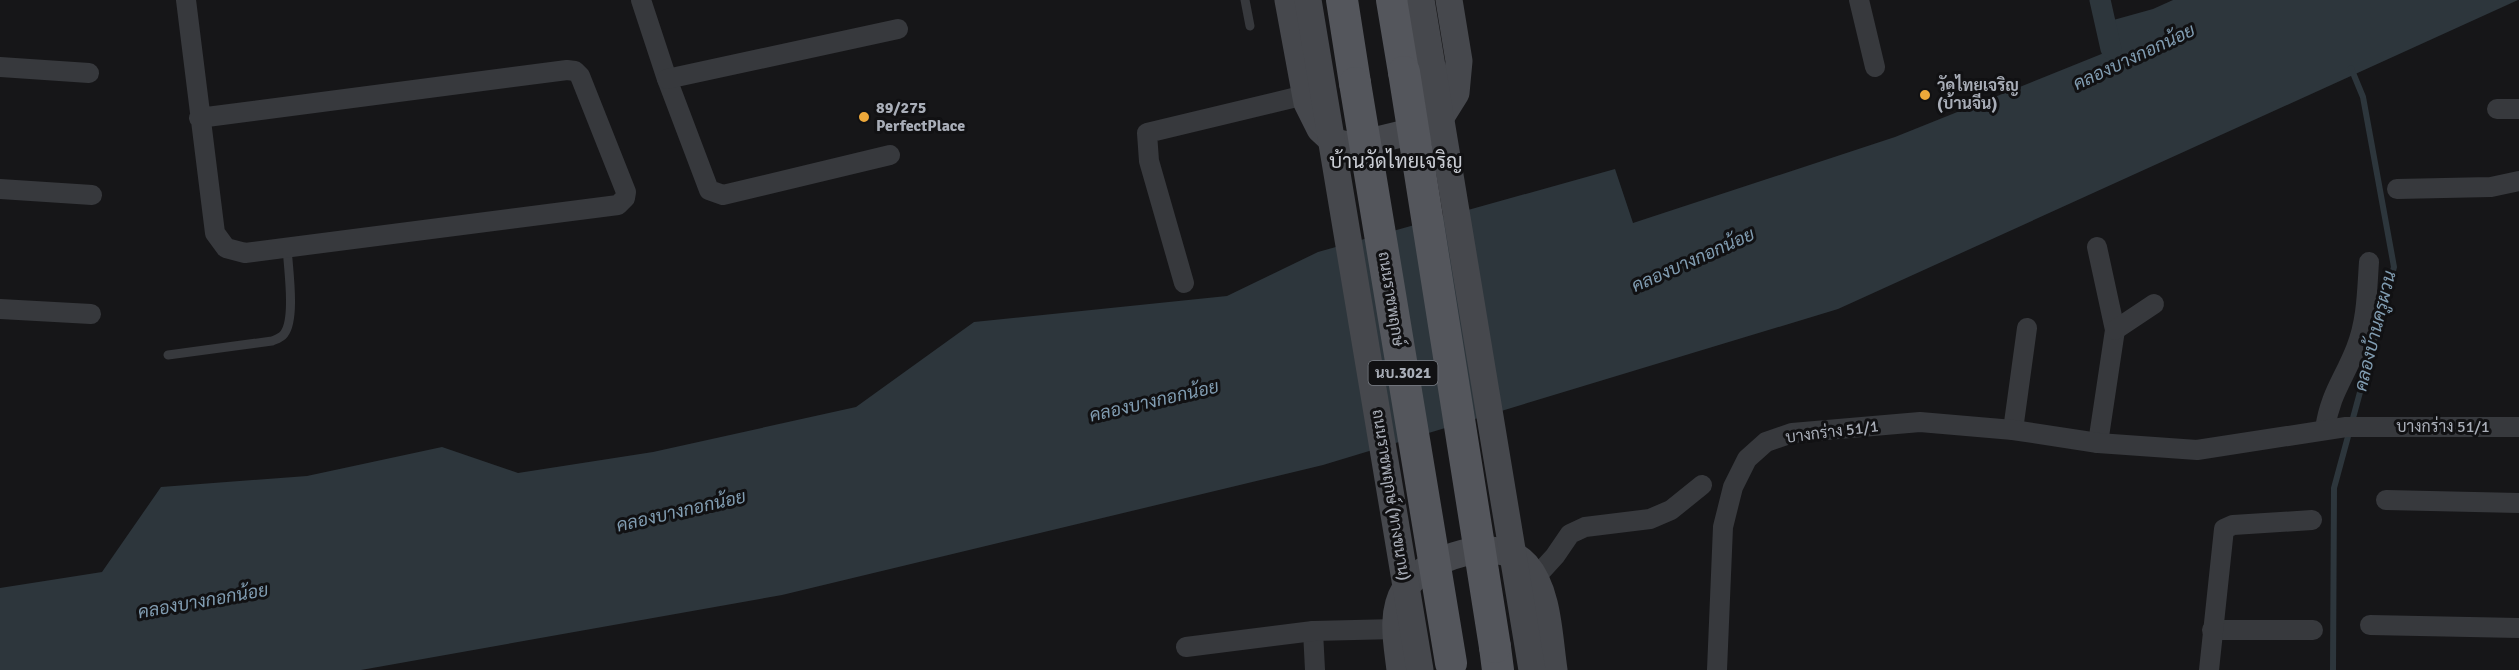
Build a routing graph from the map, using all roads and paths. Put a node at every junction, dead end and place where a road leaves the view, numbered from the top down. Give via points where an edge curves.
1 (186, 0) edge
2 (641, 0) edge
3 (1245, 0) edge
4 (1288, 0) edge
5 (1308, 0) edge
6 (1342, 0) edge
7 (1392, 0) edge
8 (1421, 0) edge
9 (1449, 0) edge
10 (1859, 0) edge
11 (1250, 26) dead end
12 (898, 29) dead end
13 (0, 67) edge
14 (1875, 67) dead end
15 (89, 73) dead end
16 (667, 79) junction
17 (1305, 95) junction
18 (2497, 109) dead end
19 (2519, 109) edge
20 (199, 118) junction
21 (890, 155) dead end
22 (2519, 182) edge
23 (0, 189) edge
24 (2397, 189) dead end
25 (92, 195) dead end
26 (287, 247) junction
27 (2097, 247) dead end
28 (2369, 262) dead end
29 (1184, 283) dead end
30 (2154, 304) dead end
31 (0, 309) edge
32 (91, 314) dead end
33 (2026, 328) dead end
34 (2115, 330) junction
35 (168, 355) dead end
36 (2519, 427) edge
37 (2325, 429) junction
38 (2013, 430) junction
39 (2098, 443) junction
40 (1702, 485) dead end
41 (2386, 500) dead end
42 (2519, 503) edge
43 (2312, 520) dead end
44 (1534, 579) junction
45 (2370, 625) dead end
46 (2519, 628) edge
47 (1396, 629) junction
48 (2212, 630) junction
49 (2313, 630) dead end
50 (1313, 631) junction
51 (1186, 647) dead end
52 (1496, 659) edge
53 (1451, 666) edge
54 (1315, 670) edge
55 (1400, 670) edge
56 (1420, 670) edge
57 (1532, 670) edge
58 (1554, 670) edge
59 (1717, 670) edge
60 (2209, 670) edge

1 - 20 street
2 - 16 street
3 - 11 lane
4 - 17 main road
5 - 56 main road, ถนนราชพฤกษ์ (ทางขนาน) / นบ.3021, bridge
6 - 53 main road, ถนนราชพฤกษ์ / นบ.3021, bridge
7 - 52 main road, นบ.3021, bridge
8 - 57 main road, bridge
9 - 17 main road via 1459,61 1456,93 1442,117 1422,129 1352,146 1334,142 1320,129
10 - 14 street
12 - 16 street
13 - 15 street
16 - 21 street via 709,190 715,194
17 - 29 street via 1147,133 1149,160
18 - 19 street
20 - 26 street via 215,233 226,248 245,253
20 - 26 street via 575,71 626,192 618,205
22 - 24 street via 2491,188
23 - 25 street
26 - 35 lane via 290,319 281,337
27 - 34 street
28 - 37 street via 2366,311 2358,341 2328,406
30 - 34 street
31 - 32 street
33 - 38 street
34 - 39 street
36 - 37 street, บางกร่าง 51/1
37 - 39 street, บางกร่าง 51/1 via 2197,450
38 - 39 street, บางกร่าง 51/1
38 - 59 street, บางกร่าง 51/1 via 1920,422 1792,433 1766,442 1747,459 1733,488 1723,527
40 - 44 street via 1671,510 1650,519 1585,527 1570,534
41 - 42 street
43 - 48 street via 2233,525 2224,529
44 - 47 main road via 1526,564 1489,549 1440,560 1420,572 1405,589 1396,609
44 - 58 main road via 1544,605
45 - 46 street
47 - 50 street
47 - 55 main road
48 - 49 street
48 - 60 street
50 - 51 street
50 - 54 street

